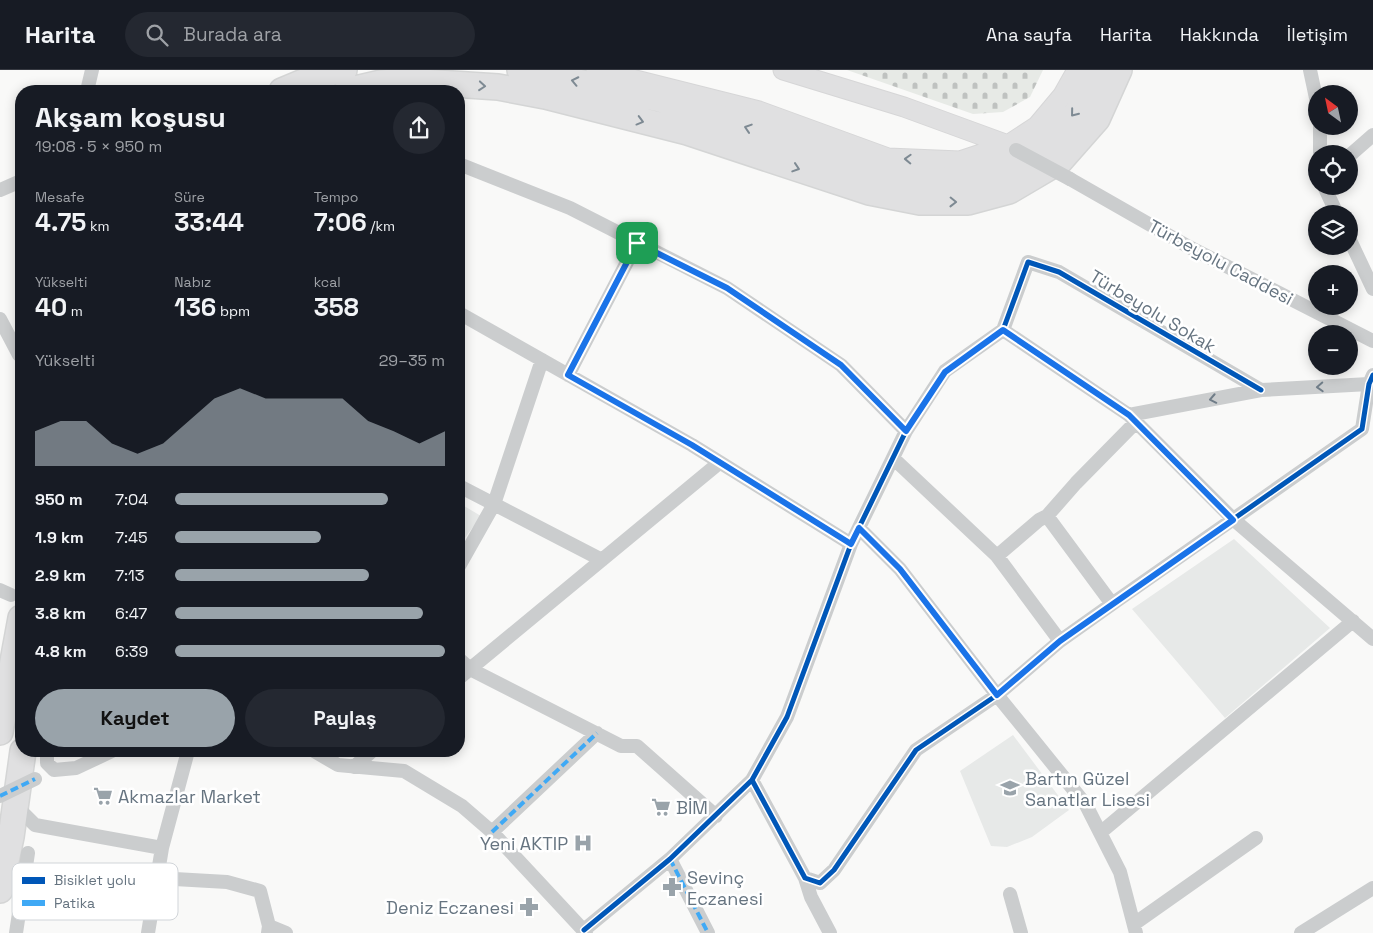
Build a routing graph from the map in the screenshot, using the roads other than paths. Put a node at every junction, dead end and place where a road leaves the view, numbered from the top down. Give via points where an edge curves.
1 (92, 70) edge
2 (344, 70) edge
3 (520, 70) edge
4 (596, 70) edge
5 (783, 70) edge
6 (1077, 70) edge
7 (1096, 70) edge
8 (1119, 70) edge
9 (1310, 70) edge
10 (89, 85) edge
11 (296, 85) edge
12 (372, 85) edge
13 (1313, 85) edge
14 (1373, 135) edge
15 (1012, 147) junction
16 (1358, 148) edge
17 (465, 166) edge
18 (15, 184) edge
19 (0, 190) edge
20 (637, 243) junction
21 (1357, 255) edge
22 (1373, 289) edge
23 (465, 316) edge
24 (0, 320) edge
25 (1003, 330) junction
26 (1373, 341) edge
27 (15, 348) edge
28 (542, 360) junction
29 (568, 375) junction
30 (1371, 380) edge
31 (1260, 390) junction
32 (1133, 419) junction
33 (906, 431) junction
34 (894, 459) junction
35 (719, 463) junction
36 (465, 489) edge
37 (494, 504) junction
38 (1047, 516) junction
39 (1233, 520) junction
40 (859, 528) junction
41 (851, 544) junction
42 (465, 555) edge
43 (997, 556) junction
44 (602, 560) junction
45 (1112, 604) junction
46 (1353, 621) junction
47 (1373, 639) edge
48 (1060, 641) junction
49 (15, 651) edge
50 (465, 665) edge
51 (470, 669) junction
52 (465, 673) edge
53 (997, 695) junction
54 (0, 732) edge
55 (597, 733) junction
56 (21, 757) edge
57 (48, 757) edge
58 (99, 757) edge
59 (186, 757) edge
60 (324, 757) edge
61 (365, 757) edge
62 (354, 767) junction
63 (35, 779) dead end
64 (752, 780) junction
65 (8, 800) edge
66 (716, 816) junction
67 (35, 825) junction
68 (492, 832) junction
69 (1100, 833) junction
70 (1256, 838) dead end
71 (19, 845) junction
72 (162, 848) junction
73 (670, 859) junction
74 (18, 863) edge
75 (160, 863) edge
76 (805, 878) junction
77 (178, 879) edge
78 (0, 890) edge
79 (1010, 894) dead end
80 (1371, 894) edge
81 (16, 920) edge
82 (150, 920) edge
83 (1135, 928) edge
84 (269, 929) edge
85 (585, 931) edge
86 (16, 933) edge
87 (148, 933) edge
88 (286, 933) edge
89 (708, 933) edge
90 (830, 933) edge
91 (1021, 933) edge
92 (1301, 933) edge

1 - 10 street
2 - 11 highway
7 -> 3 highway via 1078,111 1044,146 1001,168 962,180 923,181 660,99
15 -> 4 street via 960,161 888,158 759,110
5 - 15 street via 904,107
6 - 15 street via 1063,95 1037,126
12 -> 8 highway via 407,81 498,87 544,96 687,132 869,192 920,202 968,202 1010,191 1060,161 1097,119
9 - 13 street
14 - 16 street
15 - 26 street, Türbeyolu Caddesi, bridge via 1189,248
17 - 20 street via 570,208
18 - 19 street
20 - 29 street
20 - 33 street via 727,288 841,365
21 - 22 street
23 - 28 street
24 - 27 street
25 - 31 street, Türbeyolu Sokak via 1028,262 1059,272
25 - 32 street
25 - 33 street via 945,372
28 - 29 street
28 - 37 street
29 - 35 street
30 -> 31 street
30 - 39 street via 1362,429
31 -> 32 street
32 - 38 street
32 - 39 street
33 - 34 street
34 - 40 street
34 - 43 street
35 - 41 street
35 - 44 street
36 - 37 street
37 - 42 street
37 - 44 street
38 - 43 street
38 - 45 street
39 - 45 street
39 - 46 street
40 - 41 street
40 - 53 street via 900,569
41 - 64 street via 787,717
43 - 48 street
44 - 51 street
45 - 48 street
46 - 47 street
46 - 69 street
48 - 53 street
49 - 54 highway
50 - 51 street
51 - 52 street
51 - 55 street
53 - 69 street via 1086,805
53 - 76 street via 916,750 834,870 820,883
55 - 66 street via 621,746 637,746
55 - 68 street
56 - 65 highway
57 - 58 street via 54,770 76,768
59 - 72 street
60 - 62 street via 338,765
61 - 62 street
62 - 68 street via 404,771 462,806
63 - 65 street, bridge
64 - 66 street
64 - 76 street
65 - 67 street
65 - 71 highway
66 - 73 street
67 - 71 street
67 - 72 street
68 - 85 street
69 - 83 street via 1120,872
70 - 83 street
71 - 74 street
71 - 78 highway
72 - 75 street
73 - 85 street
73 - 89 street
76 - 90 street
77 - 84 street via 227,882 260,891
79 - 91 street
80 - 92 street
81 - 86 street
82 - 87 street
84 - 88 street

